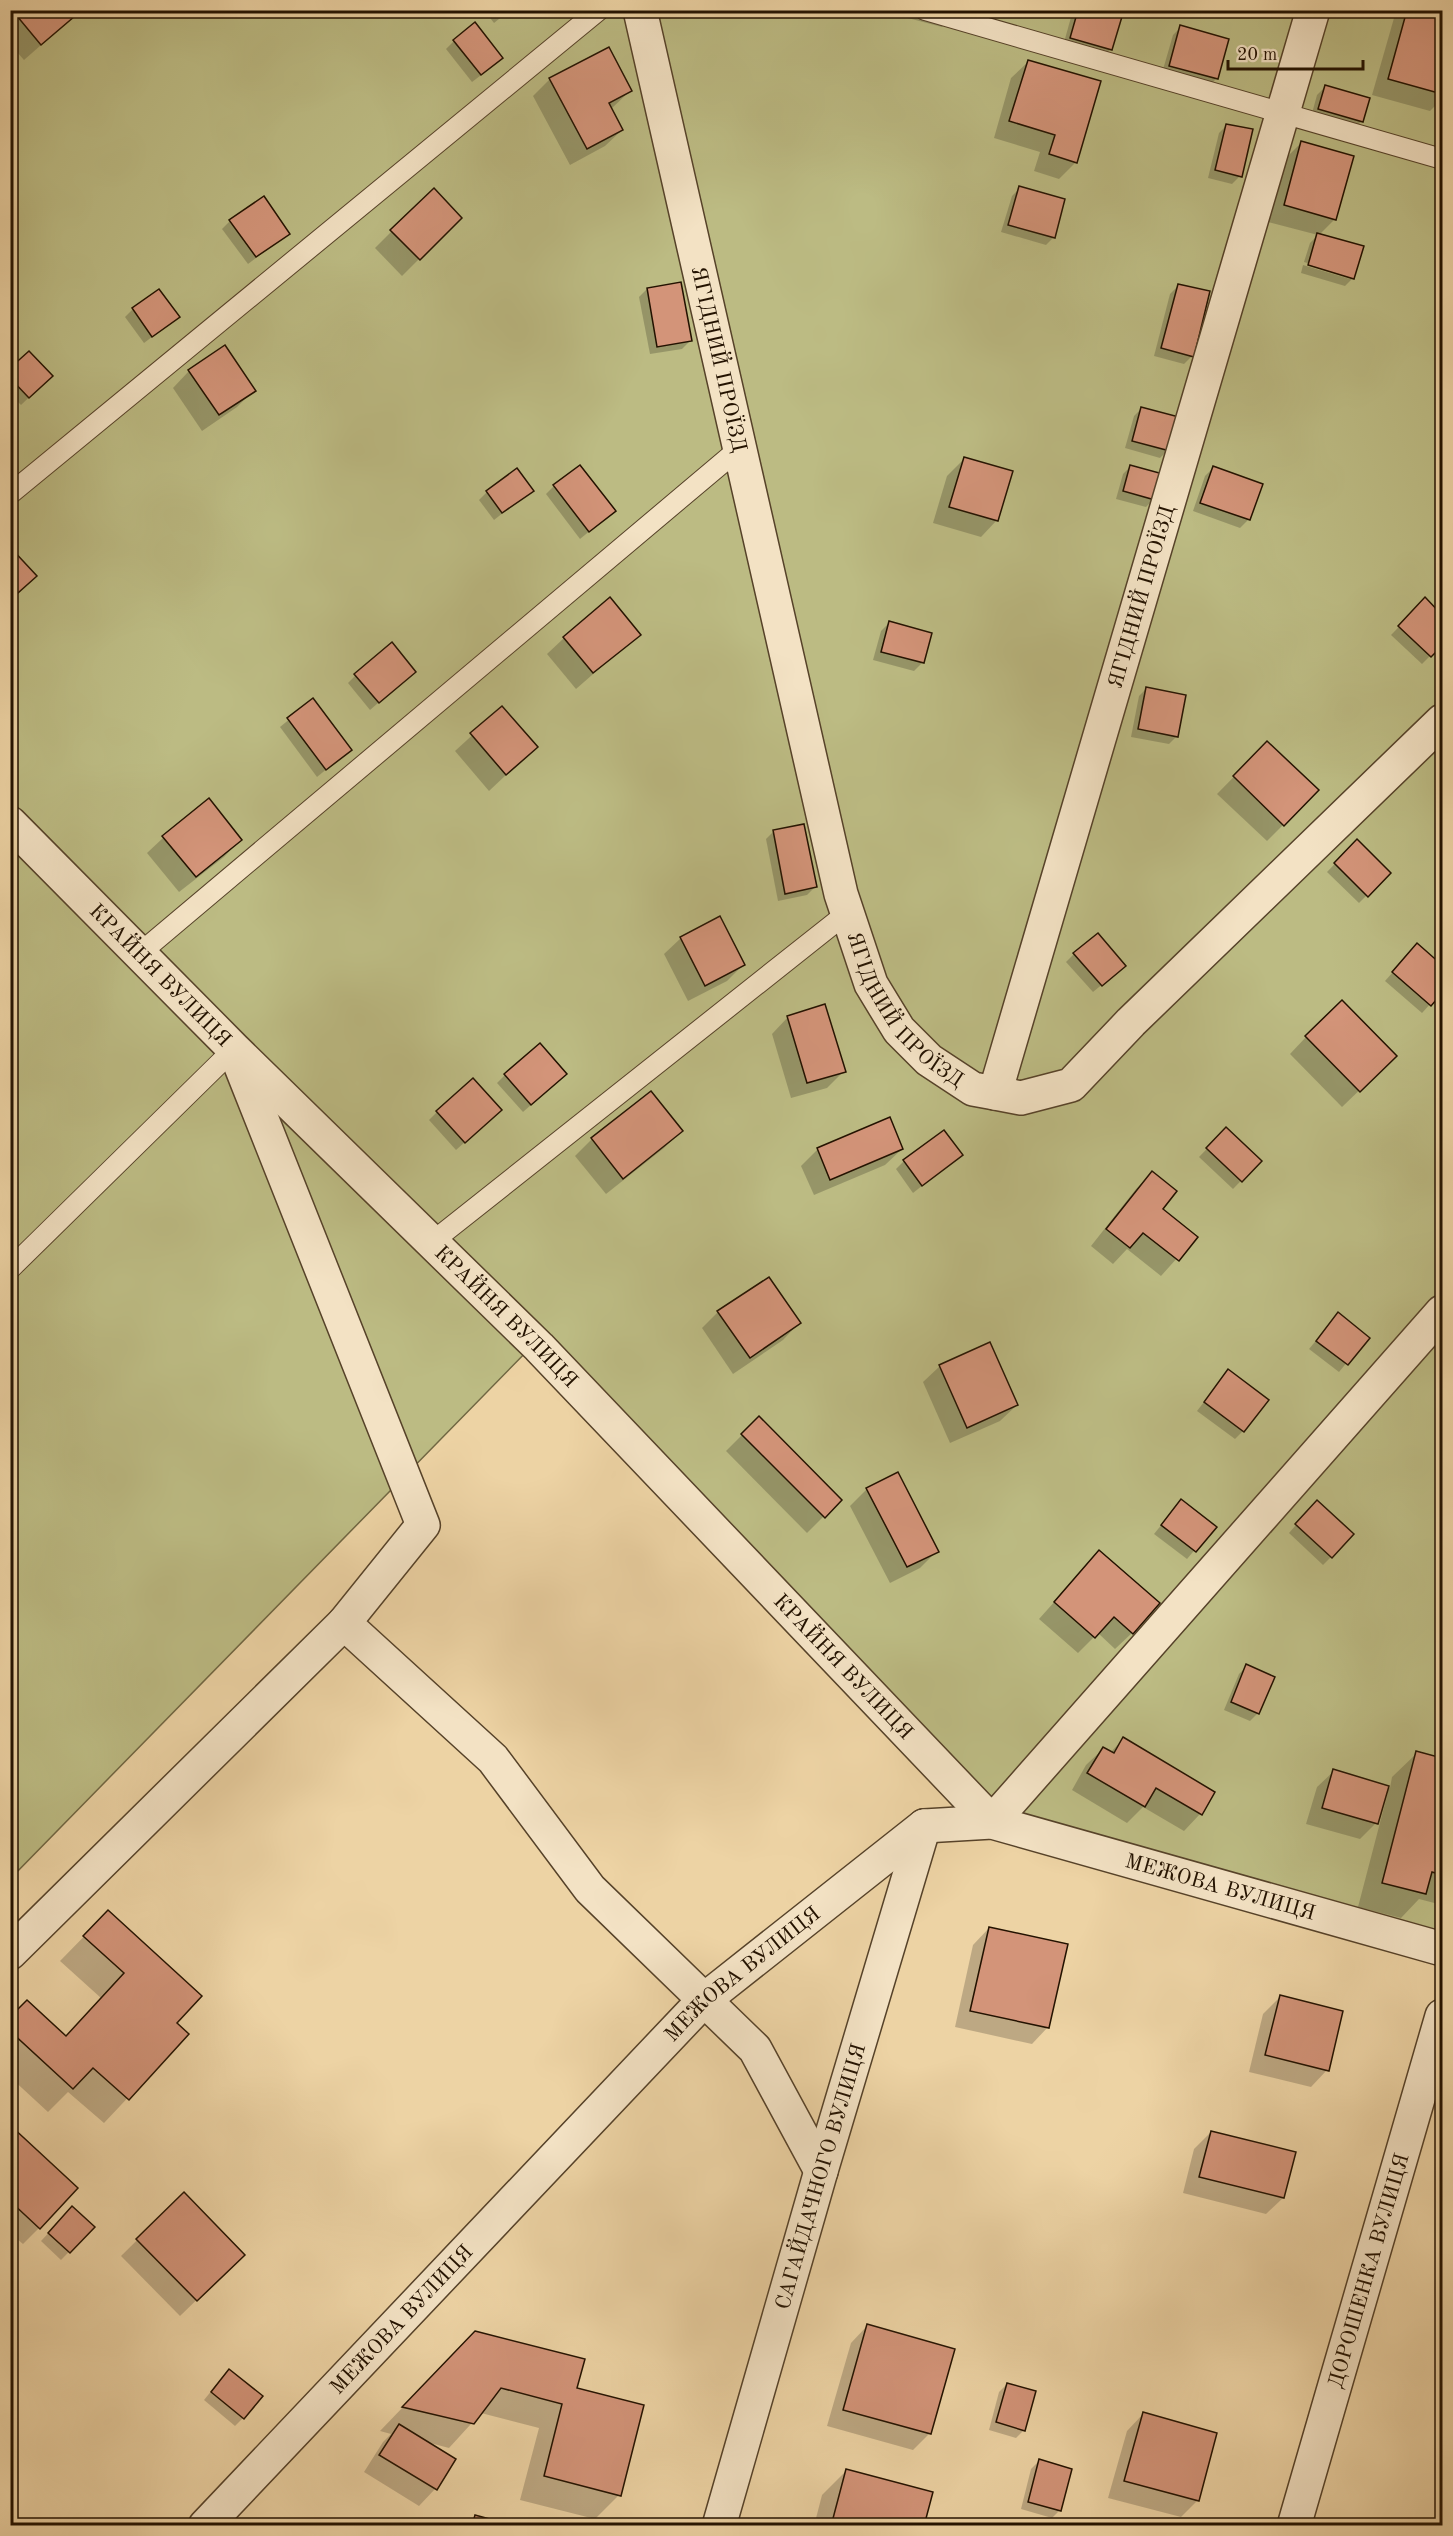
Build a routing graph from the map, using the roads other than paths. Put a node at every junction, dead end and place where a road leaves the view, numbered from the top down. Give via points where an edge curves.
1 (599, 10) edge
2 (640, 10) edge
3 (925, 10) edge
4 (1313, 10) edge
5 (1283, 112) junction
6 (1443, 159) edge
7 (740, 448) junction
8 (10, 494) edge
9 (1443, 722) edge
10 (10, 823) edge
11 (847, 913) junction
12 (139, 954) junction
13 (234, 1049) junction
14 (995, 1093) junction
15 (432, 1242) junction
16 (10, 1269) edge
17 (1443, 1312) edge
18 (344, 1623) junction
19 (992, 1822) junction
20 (924, 1826) junction
21 (1443, 1949) edge
22 (10, 1953) edge
23 (704, 2000) junction
24 (1443, 2016) edge
25 (821, 2171) junction
26 (205, 2526) edge
27 (719, 2526) edge
28 (1294, 2526) edge

1 - 8 lane
2 - 7 street, ЯГІДНИЙ ПРОЇЗД
3 - 5 lane
4 - 5 street, ЯГІДНИЙ ПРОЇЗД
5 - 6 lane
5 - 14 street, ЯГІДНИЙ ПРОЇЗД
7 - 11 street, ЯГІДНИЙ ПРОЇЗД
7 - 12 lane
9 - 14 street via 1071,1084 1021,1098
10 - 12 street, КРАЙНЯ ВУЛИЦЯ
11 - 14 street, ЯГІДНИЙ ПРОЇЗД via 871,984 899,1030 929,1060 973,1089
11 - 15 lane
12 - 13 street, КРАЙНЯ ВУЛИЦЯ
13 - 15 street, КРАЙНЯ ВУЛИЦЯ
13 - 16 lane
13 - 18 street via 423,1525
15 - 19 street, КРАЙНЯ ВУЛИЦЯ via 539,1347
17 - 19 street
18 - 22 street
18 - 23 street via 494,1760 590,1889
19 - 20 street, МЕЖОВА ВУЛИЦЯ
19 - 21 street, МЕЖОВА ВУЛИЦЯ
20 - 23 street, МЕЖОВА ВУЛИЦЯ
20 - 25 street, САГАЙДАЧНОГО ВУЛИЦЯ
23 - 25 street via 755,2049
23 - 26 street, МЕЖОВА ВУЛИЦЯ
24 - 28 street, ДОРОШЕНКА ВУЛИЦЯ
25 - 27 street, САГАЙДАЧНОГО ВУЛИЦЯ

